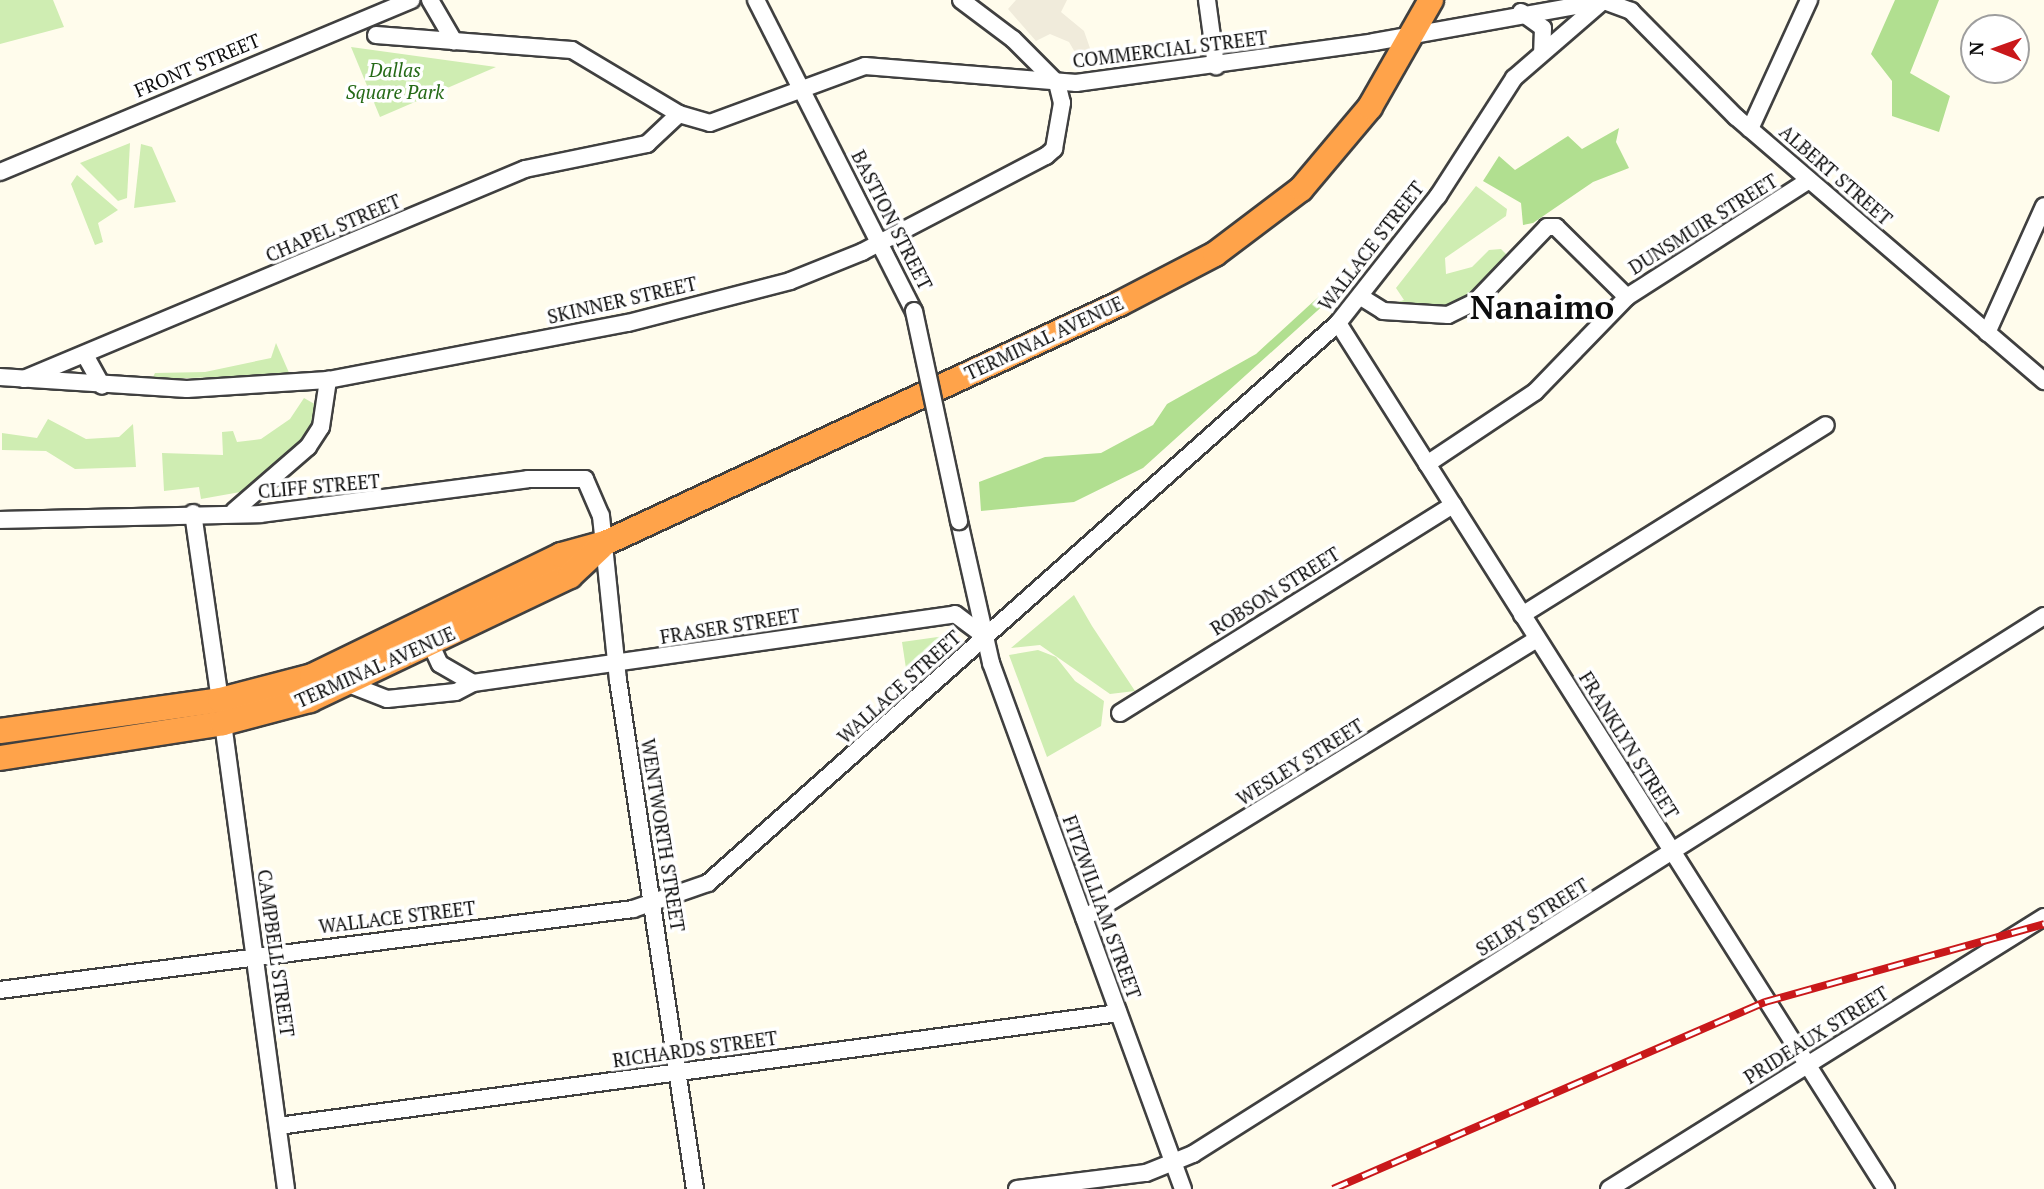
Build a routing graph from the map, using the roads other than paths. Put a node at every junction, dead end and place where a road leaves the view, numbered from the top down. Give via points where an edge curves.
1 (411, 0) edge
2 (430, 0) edge
3 (961, 0) edge
4 (1207, 0) edge
5 (1413, 0) edge
6 (1431, 0) edge
7 (1604, 0) edge
8 (1809, 0) edge
9 (762, 2) edge
10 (1521, 12) junction
11 (376, 35) dead end
12 (1407, 37) junction
13 (454, 41) junction
14 (1542, 53) junction
15 (1216, 66) junction
16 (1057, 83) junction
17 (800, 88) junction
18 (678, 114) junction
19 (1750, 129) junction
20 (0, 172) edge
21 (1810, 180) junction
22 (2044, 206) edge
23 (882, 241) junction
24 (1361, 297) junction
25 (1627, 297) junction
26 (1338, 323) junction
27 (1987, 333) junction
28 (85, 355) junction
29 (0, 376) edge
30 (19, 380) junction
31 (328, 380) junction
32 (2044, 381) edge
33 (103, 386) junction
34 (1826, 425) dead end
35 (1427, 464) junction
36 (593, 488) joint
37 (1452, 505) junction
38 (234, 511) junction
39 (193, 513) junction
40 (0, 520) edge
41 (605, 544) junction
42 (1522, 615) junction
43 (2044, 616) edge
44 (985, 637) junction
45 (1537, 639) junction
46 (430, 643) junction
47 (616, 665) junction
48 (346, 683) junction
49 (473, 683) junction
50 (221, 711) junction
51 (1120, 713) dead end
52 (0, 731) edge
53 (0, 758) edge
54 (1672, 853) junction
55 (652, 904) junction
56 (2044, 917) edge
57 (1084, 918) junction
58 (255, 957) junction
59 (0, 990) edge
60 (1118, 1013) junction
61 (1805, 1066) junction
62 (679, 1072) junction
63 (278, 1126) junction
64 (1173, 1164) junction
65 (286, 1189) edge
66 (695, 1189) edge
67 (1017, 1189) edge
68 (1182, 1189) edge
69 (1609, 1189) edge
70 (1886, 1189) edge

1 - 20 street, FRONT STREET
2 - 13 street
3 - 16 street via 1013,38
4 - 15 street
5 - 12 highway, TERMINAL AVENUE
6 - 12 highway, TERMINAL AVENUE
7 - 10 street, COMMERCIAL STREET
7 - 14 street, WALLACE STREET
7 - 19 street, ALBERT STREET via 1631,11
8 - 19 street
9 - 17 street, BASTION STREET
10 - 12 street, COMMERCIAL STREET
10 - 14 street via 1543,28
11 - 13 street
12 - 15 street, COMMERCIAL STREET
12 - 41 highway, TERMINAL AVENUE via 1370,107 1317,172 1215,254
13 - 18 street via 572,50
14 - 24 street, WALLACE STREET via 1482,120 1438,196
15 - 16 street, COMMERCIAL STREET
16 - 17 street, COMMERCIAL STREET via 881,65
16 - 23 street, SKINNER STREET via 1062,103 1054,149
17 - 18 street, COMMERCIAL STREET via 706,123
17 - 23 street, BASTION STREET
18 - 28 street, CHAPEL STREET via 647,144 525,169
19 - 21 street, ALBERT STREET
21 - 25 street, DUNSMUIR STREET
21 - 27 street, ALBERT STREET
22 - 27 street
23 - 31 street, SKINNER STREET via 808,275 628,323
23 - 44 street, BASTION STREET, bridge via 914,311
24 - 25 street via 1383,311 1448,315 1475,302 1547,228 1556,227
24 - 26 street, WALLACE STREET
25 - 35 street, DUNSMUIR STREET via 1535,392
26 - 35 street, FRANKLYN STREET
26 - 44 street, WALLACE STREET
27 - 32 street, ALBERT STREET
28 - 30 street, CHAPEL STREET
28 - 33 street
29 - 30 street
30 - 33 street, SKINNER STREET
31 - 33 street, SKINNER STREET via 253,388
31 - 38 street via 321,427 308,447
34 - 42 street
35 - 37 street, FRANKLYN STREET
36 - 38 street, CLIFF STREET via 585,479 562,476 377,504 260,514
36 - 41 street, WENTWORTH STREET
37 - 42 street, FRANKLYN STREET
37 - 51 street, ROBSON STREET
38 - 39 street, CLIFF STREET
39 - 40 street, CLIFF STREET
39 - 50 street, CAMPBELL STREET
41 - 46 highway, TERMINAL AVENUE via 570,576
41 - 47 street, WENTWORTH STREET
41 - 50 highway, TERMINAL AVENUE via 561,555 312,676
42 - 45 street, FRANKLYN STREET
43 - 54 street, SELBY STREET
44 - 47 street, FRASER STREET via 955,614
44 - 55 street, WALLACE STREET via 720,875
44 - 57 street, FITZWILLIAM STREET
45 - 54 street, FRANKLYN STREET
45 - 57 street, WESLEY STREET
46 - 48 highway, TERMINAL AVENUE
46 - 49 street via 440,664
47 - 49 street, FRASER STREET
47 - 55 street, WENTWORTH STREET
48 - 49 street, FRASER STREET via 387,699 456,692
48 - 50 highway, TERMINAL AVENUE via 310,700
50 - 52 highway, TERMINAL AVENUE
50 - 53 highway, TERMINAL AVENUE
50 - 58 street, CAMPBELL STREET
54 - 61 street, FRANKLYN STREET
54 - 64 street, SELBY STREET
55 - 58 street, WALLACE STREET
55 - 62 street, WENTWORTH STREET
56 - 61 street, PRIDEAUX STREET
57 - 60 street, FITZWILLIAM STREET
58 - 59 street, WALLACE STREET
58 - 63 street, CAMPBELL STREET
60 - 62 street, RICHARDS STREET
60 - 64 street, FITZWILLIAM STREET
61 - 69 street, PRIDEAUX STREET
61 - 70 street, FRANKLYN STREET
62 - 63 street, RICHARDS STREET
62 - 66 street, WENTWORTH STREET
63 - 65 street, CAMPBELL STREET
64 - 67 street, SELBY STREET
64 - 68 street, FITZWILLIAM STREET

